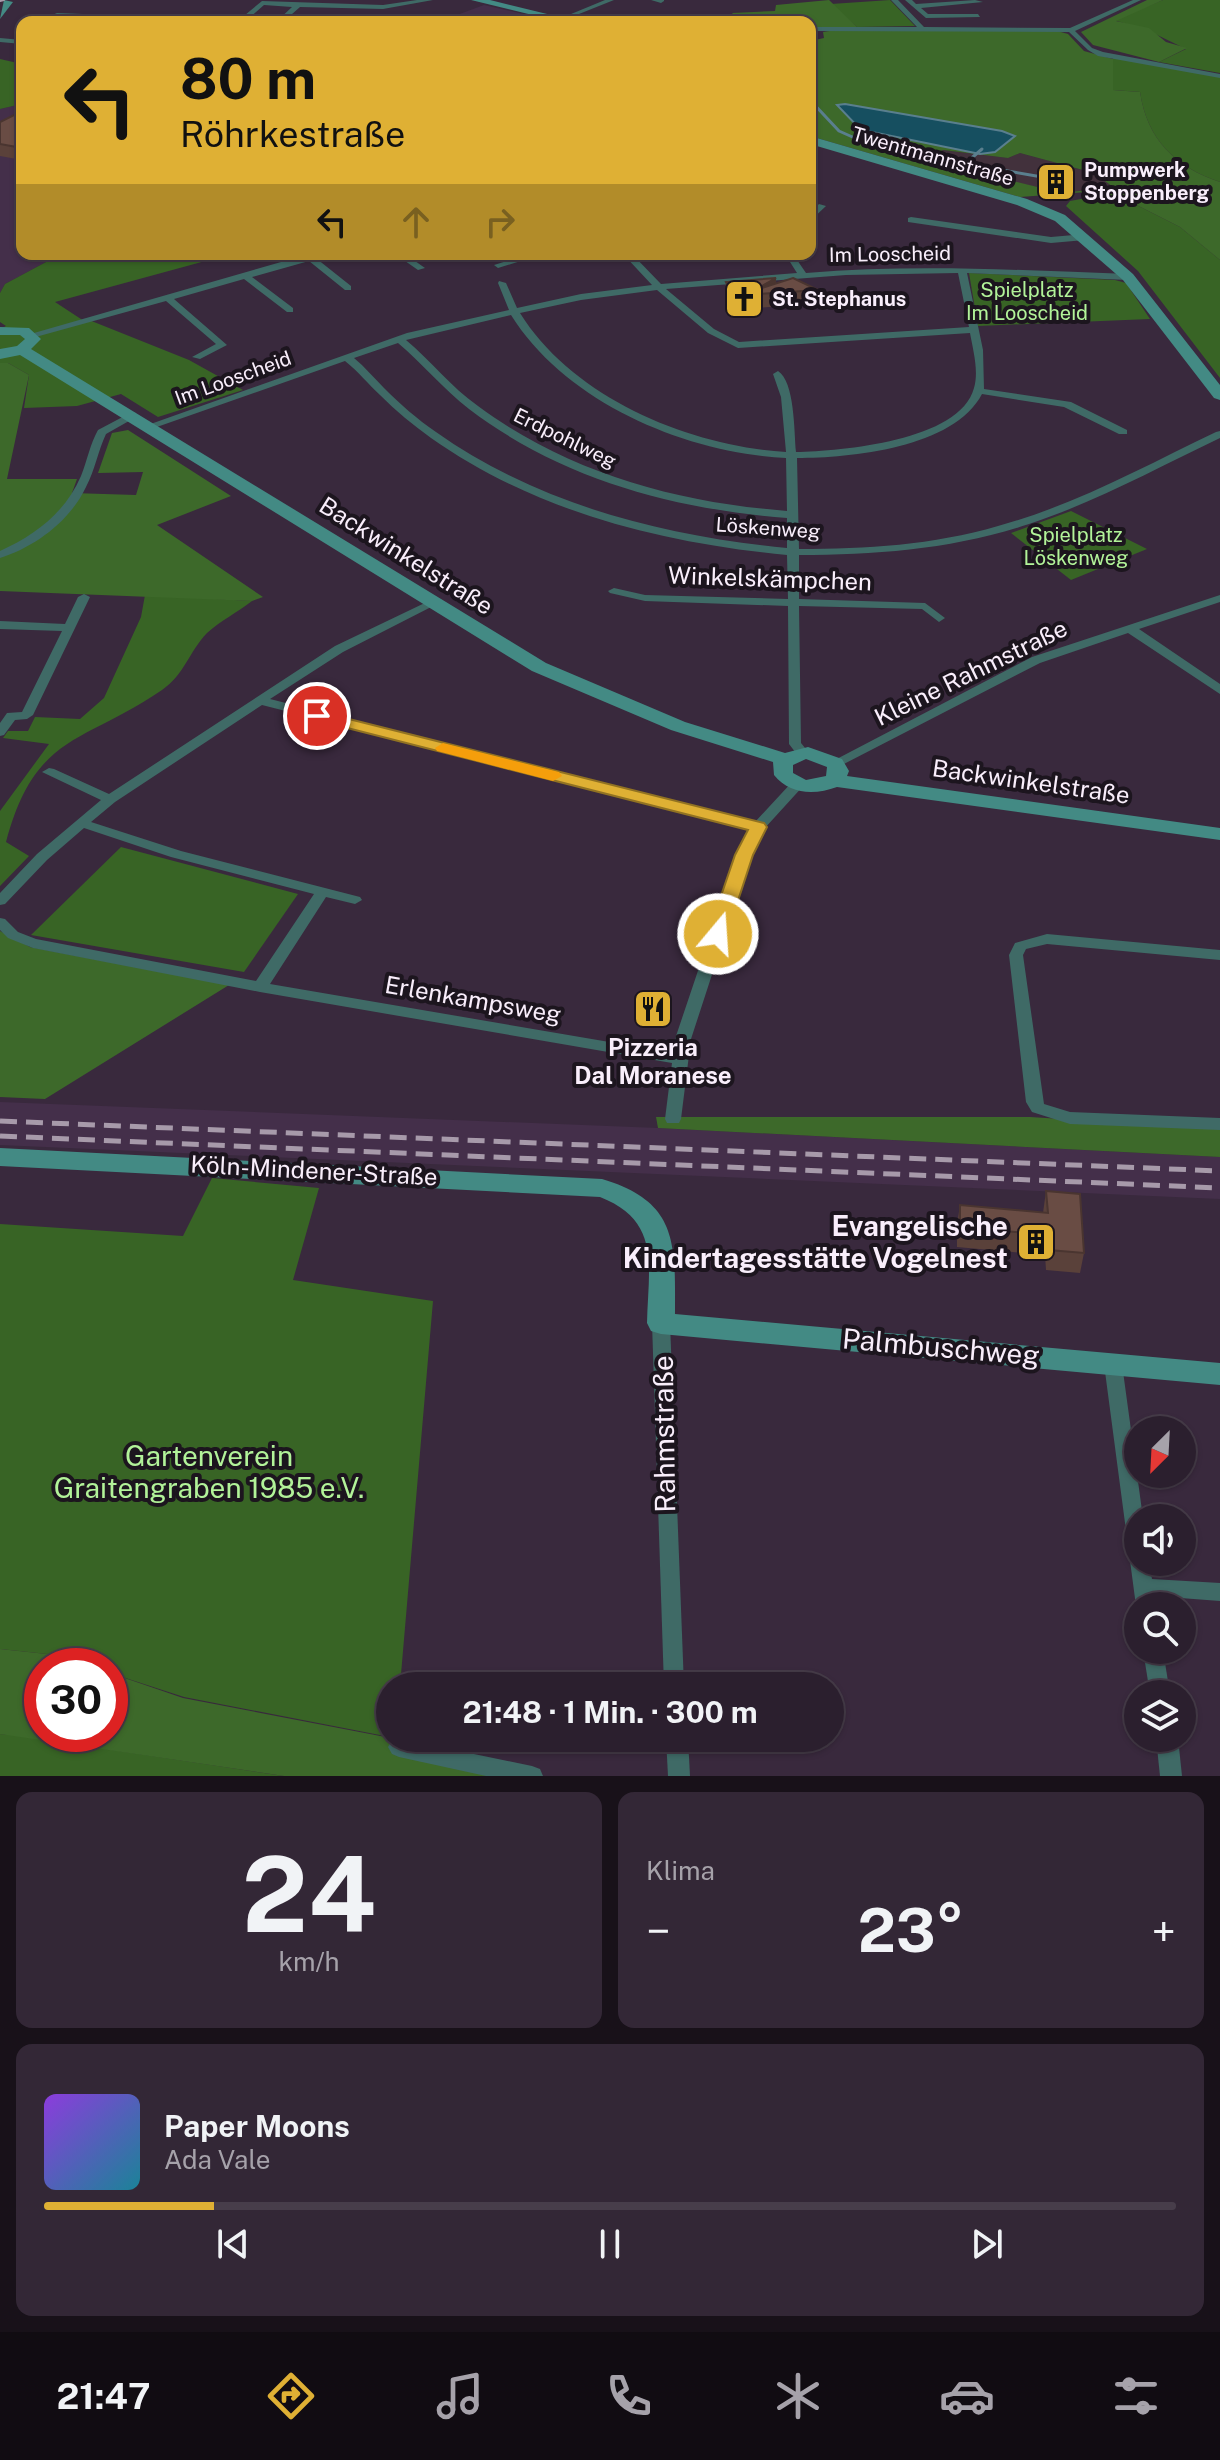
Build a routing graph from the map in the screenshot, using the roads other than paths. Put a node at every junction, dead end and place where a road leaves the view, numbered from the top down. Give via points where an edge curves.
1 (430, 0) edge
2 (476, 0) edge
3 (611, 0) edge
4 (654, 0) edge
5 (894, 0) edge
6 (978, 0) edge
7 (1138, 0) edge
8 (661, 1) edge
9 (911, 3) edge
10 (298, 5) junction
11 (129, 7) dead end
12 (216, 11) dead end
13 (250, 13) junction
14 (89, 15) junction
15 (51, 16) edge
16 (111, 16) edge
17 (248, 16) edge
18 (286, 16) edge
19 (548, 16) edge
20 (570, 16) edge
21 (978, 16) dead end
22 (816, 29) edge
23 (922, 29) junction
24 (1071, 30) junction
25 (16, 38) edge
26 (0, 40) edge
27 (13, 41) junction
28 (16, 41) edge
29 (1220, 76) edge
30 (816, 142) edge
31 (822, 206) dead end
32 (816, 212) edge
33 (911, 220) dead end
34 (1085, 237) junction
35 (299, 260) edge
36 (313, 260) edge
37 (408, 260) edge
38 (517, 260) edge
39 (633, 260) edge
40 (793, 260) edge
41 (498, 265) dead end
42 (421, 268) dead end
43 (962, 270) junction
44 (802, 274) junction
45 (245, 276) junction
46 (1128, 277) junction
47 (502, 283) dead end
48 (658, 287) junction
49 (348, 288) dead end
50 (168, 298) junction
51 (290, 310) dead end
52 (511, 310) junction
53 (972, 330) junction
54 (0, 331) edge
55 (32, 335) junction
56 (399, 339) junction
57 (22, 350) junction
58 (0, 354) edge
59 (197, 357) dead end
60 (346, 357) junction
61 (778, 374) dead end
62 (979, 391) junction
63 (1220, 395) edge
64 (132, 415) junction
65 (150, 426) junction
66 (1123, 432) dead end
67 (1220, 434) edge
68 (790, 455) junction
69 (793, 515) junction
70 (793, 550) junction
71 (0, 555) edge
72 (926, 589) dead end
73 (614, 591) dead end
74 (84, 597) dead end
75 (1220, 598) edge
76 (792, 602) junction
77 (431, 603) junction
78 (925, 606) junction
79 (939, 618) dead end
80 (0, 625) edge
81 (68, 628) junction
82 (1129, 628) junction
83 (1220, 690) edge
84 (258, 700) junction
85 (0, 732) edge
86 (795, 757) junction
87 (835, 771) junction
88 (49, 772) dead end
89 (798, 784) junction
90 (110, 799) junction
91 (82, 823) junction
92 (758, 827) junction
93 (1220, 834) edge
94 (322, 893) junction
95 (355, 900) dead end
96 (0, 901) edge
97 (0, 922) edge
98 (1220, 955) edge
99 (260, 987) junction
100 (679, 1059) junction
101 (673, 1119) dead end
102 (1220, 1124) edge
103 (0, 1157) edge
104 (626, 1196) joint
105 (661, 1323) junction
106 (1113, 1364) junction
107 (1220, 1374) edge
108 (1131, 1504) edge
109 (1220, 1592) edge
110 (1196, 1594) edge
111 (673, 1672) edge
112 (422, 1752) edge
113 (678, 1752) edge
114 (1168, 1752) edge
115 (532, 1776) edge
116 (679, 1776) edge
117 (1171, 1776) edge

1 - 10 street via 383,7
2 - 19 street
3 - 20 street
4 - 8 street
5 - 23 street
6 - 9 street
7 - 24 street
9 - 21 street via 926,16
10 - 13 street via 262,3
10 - 18 street
11 - 14 street via 103,8
12 - 13 street
13 - 17 street
14 - 15 street
14 - 16 street
22 - 23 street
23 - 24 street
24 - 29 street via 1101,54
25 - 27 street
26 - 27 street
27 - 28 street
30 - 34 street, Twentmannstraße via 1034,206
31 - 32 street
33 - 34 street via 1051,240
34 - 46 street, Twentmannstraße
35 - 45 street
36 - 49 street
37 - 42 street
38 - 41 street
39 - 48 street
40 - 44 street
43 - 44 street, Im Looscheid
43 - 46 street, Im Looscheid
43 - 53 street
44 - 48 street, Im Looscheid
45 - 50 street
45 - 51 street
46 - 63 street, Twentmannstraße
47 - 52 street
48 - 52 street, Im Looscheid
48 - 53 street via 738,345
50 - 55 street
50 - 59 street via 222,345
52 - 56 street, Im Looscheid
52 - 68 street via 561,367 642,419 699,441
53 - 62 street
54 - 55 street
55 - 57 street via 33,343
56 - 60 street, Im Looscheid
56 - 69 street, Erdpohlweg via 474,409 584,472 692,504
57 - 58 street
57 - 64 street, Backwinkelstraße
60 - 65 street, Im Looscheid
60 - 70 street, Löskenweg via 441,440 551,501 657,534
61 - 68 street via 786,397
62 - 66 street via 1067,404
62 - 68 street via 956,418 924,435 870,449
64 - 65 street, Backwinkelstraße
64 - 71 street via 102,432 69,508 32,539
65 - 77 street, Backwinkelstraße
67 - 70 street, Löskenweg via 1060,508 992,532 905,547
68 - 69 street
69 - 70 street
70 - 76 street
72 - 78 street
73 - 76 street, Winkelskämpchen via 645,598
74 - 81 street
75 - 82 street, Kleine Rahmstraße
76 - 78 street, Winkelskämpchen
76 - 86 street
77 - 84 street via 339,649
77 - 86 street, Backwinkelstraße via 580,687 713,739
78 - 79 street
80 - 81 street
81 - 85 street via 27,715 11,716
82 - 83 street
82 - 87 street, Kleine Rahmstraße via 1036,660
84 - 90 street
84 - 92 street
86 - 87 street, Backwinkelstraße via 822,755
86 - 89 street via 781,765 782,774
87 - 89 street via 820,786
87 - 93 street, Backwinkelstraße
88 - 90 street
89 - 92 street
90 - 91 street
91 - 94 street
91 - 96 street
92 - 100 street via 744,855
94 - 95 street
94 - 99 street
97 - 99 street, Erlenkampsweg via 33,943
98 - 102 street via 1047,939 1020,946 1016,955 1038,1108 1070,1118
99 - 100 street, Erlenkampsweg
100 - 101 street
103 - 104 street, Köln-Mindener-Straße via 564,1184
104 - 105 street, Rahmstraße via 659,1231
105 - 106 street, Palmbuschweg
105 - 111 street, Rahmstraße
106 - 107 street, Palmbuschweg
106 - 108 street
109 - 110 street
112 - 115 street
113 - 116 street
114 - 117 street

